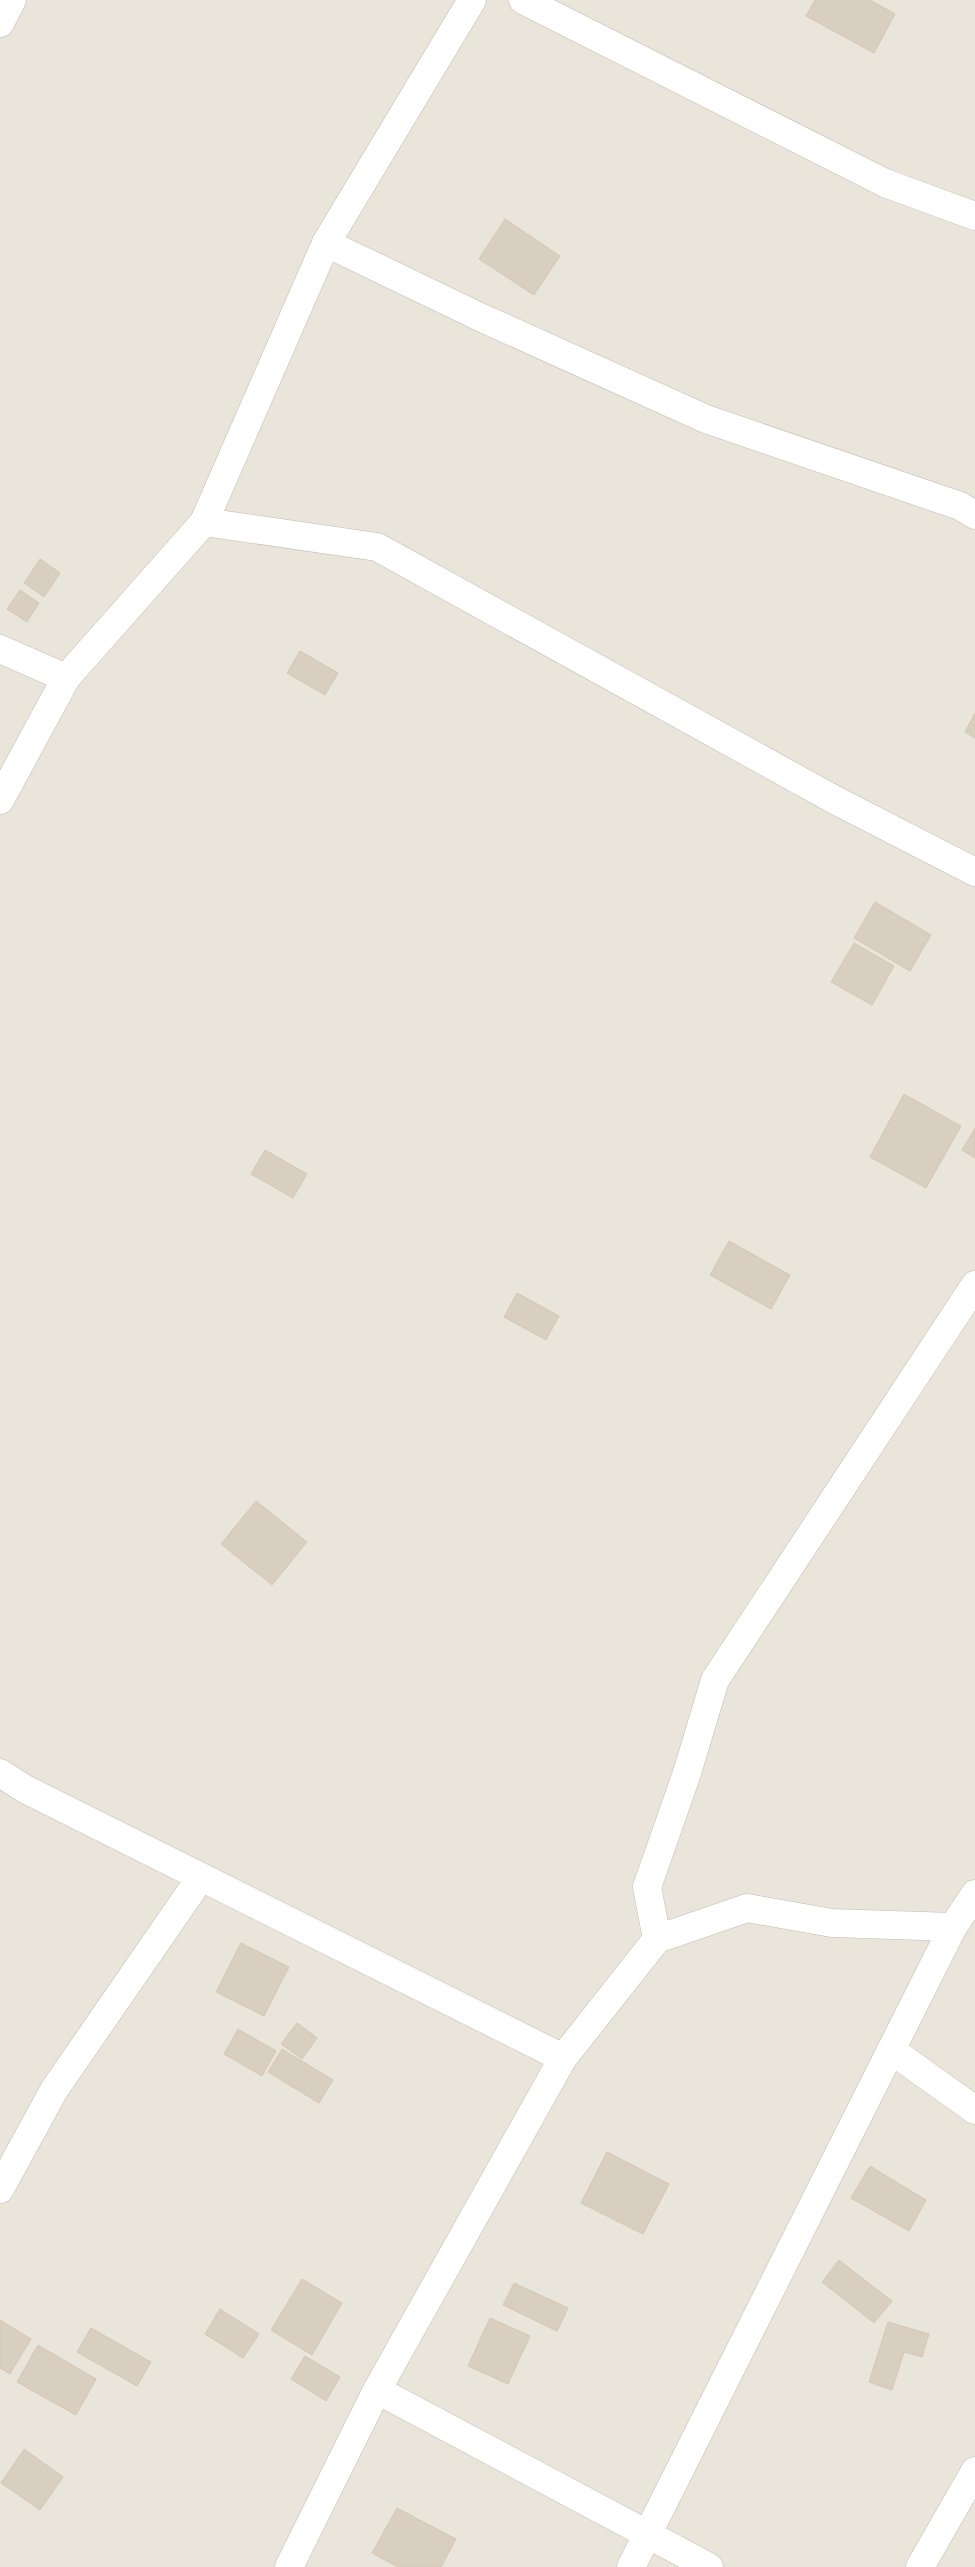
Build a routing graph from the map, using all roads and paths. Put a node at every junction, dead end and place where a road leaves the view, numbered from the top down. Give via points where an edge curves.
1 (12, 0) edge
2 (472, 0) edge
3 (523, 0) edge
4 (0, 23) edge
5 (975, 216) edge
6 (326, 243) junction
7 (975, 515) edge
8 (204, 522) junction
9 (0, 649) edge
10 (66, 678) junction
11 (0, 800) edge
12 (975, 872) edge
13 (975, 1286) edge
14 (0, 1773) edge
15 (201, 1877) junction
16 (975, 1894) edge
17 (953, 1927) junction
18 (658, 1939) junction
19 (891, 2050) junction
20 (563, 2058) junction
21 (975, 2110) edge
22 (0, 2189) edge
23 (377, 2390) junction
24 (975, 2471) edge
25 (647, 2534) junction
26 (288, 2567) edge
27 (631, 2567) edge
28 (709, 2567) edge
29 (920, 2567) edge

1 - 4 street
2 - 6 street
3 - 5 street via 884,183
6 - 7 street via 706,419 960,506
6 - 8 street
8 - 10 street
8 - 12 street via 377,547 826,795
9 - 10 street
10 - 11 street
13 - 18 street via 715,1680 647,1887
14 - 15 street via 25,1790
15 - 20 street
15 - 22 street via 54,2090
16 - 17 street
17 - 18 street via 832,1922 747,1908
17 - 19 street
18 - 20 street
19 - 21 street
19 - 25 street
20 - 23 street
23 - 25 street
23 - 26 street
24 - 29 street
25 - 27 street
25 - 28 street

